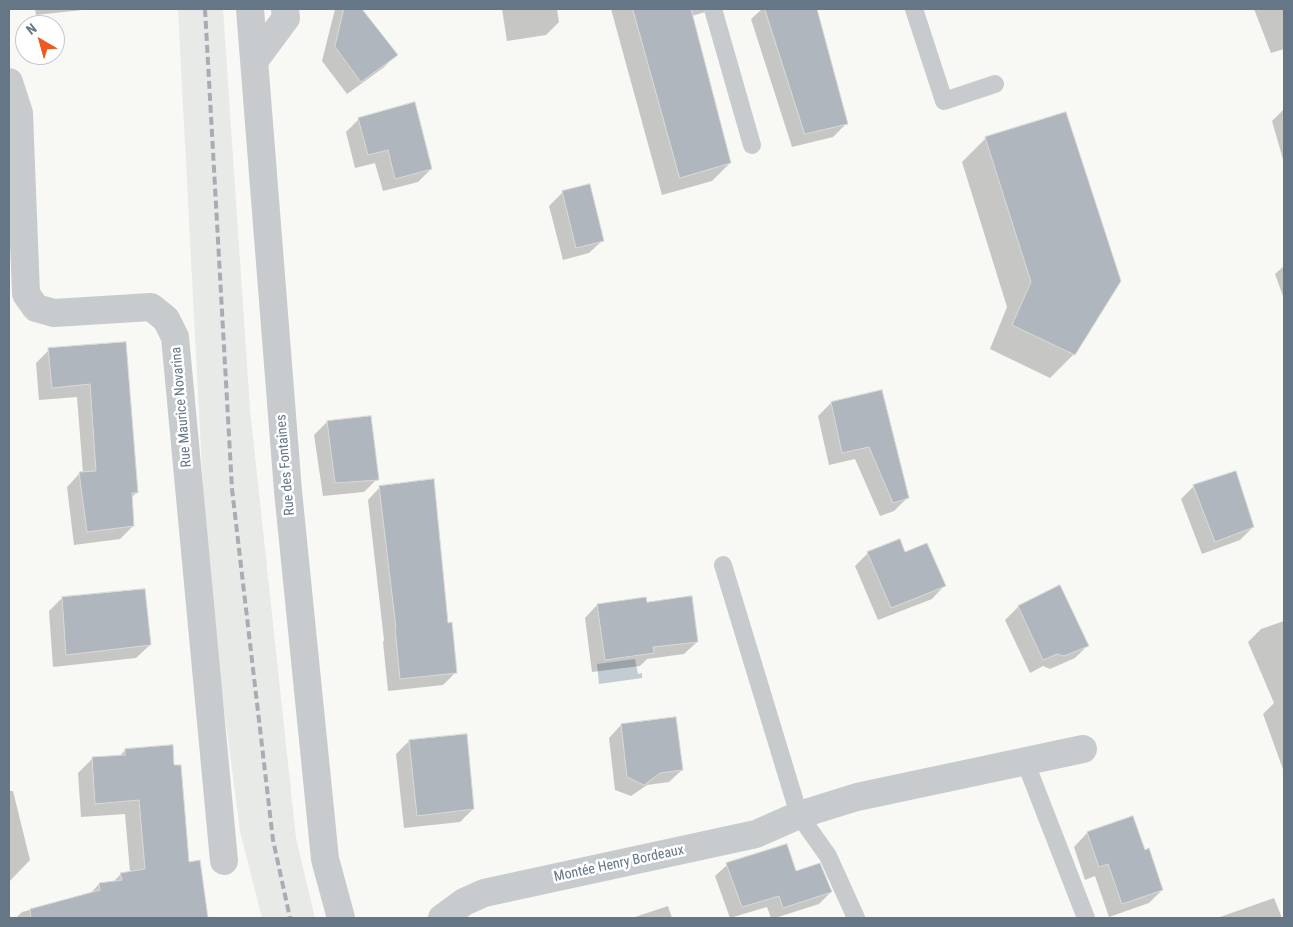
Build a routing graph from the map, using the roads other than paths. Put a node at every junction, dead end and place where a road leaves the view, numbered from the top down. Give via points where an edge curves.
1 (250, 9) edge
2 (285, 9) edge
3 (714, 9) edge
4 (914, 9) edge
5 (255, 60) junction
6 (9, 82) edge
7 (995, 84) dead end
8 (752, 145) dead end
9 (723, 565) dead end
10 (1083, 749) dead end
11 (1026, 761) junction
12 (799, 815) junction
13 (224, 861) dead end
14 (343, 918) edge
15 (442, 918) edge
16 (856, 918) edge
17 (1086, 918) edge

1 - 5 street, Rue des Fontaines
2 - 5 street via 286,18
3 - 8 lane
4 - 7 lane via 944,101
5 - 14 street, Rue des Fontaines via 289,500 325,859
6 - 13 street, Rue Maurice Novarina via 19,113 26,294 36,308 54,313 151,307 166,319 175,337
9 - 12 lane
10 - 11 street, Montée Henry Bordeaux
11 - 12 street, Montée Henry Bordeaux via 857,797
11 - 17 lane
12 - 15 street, Montée Henry Bordeaux via 756,834 484,893
12 - 16 lane via 828,856

